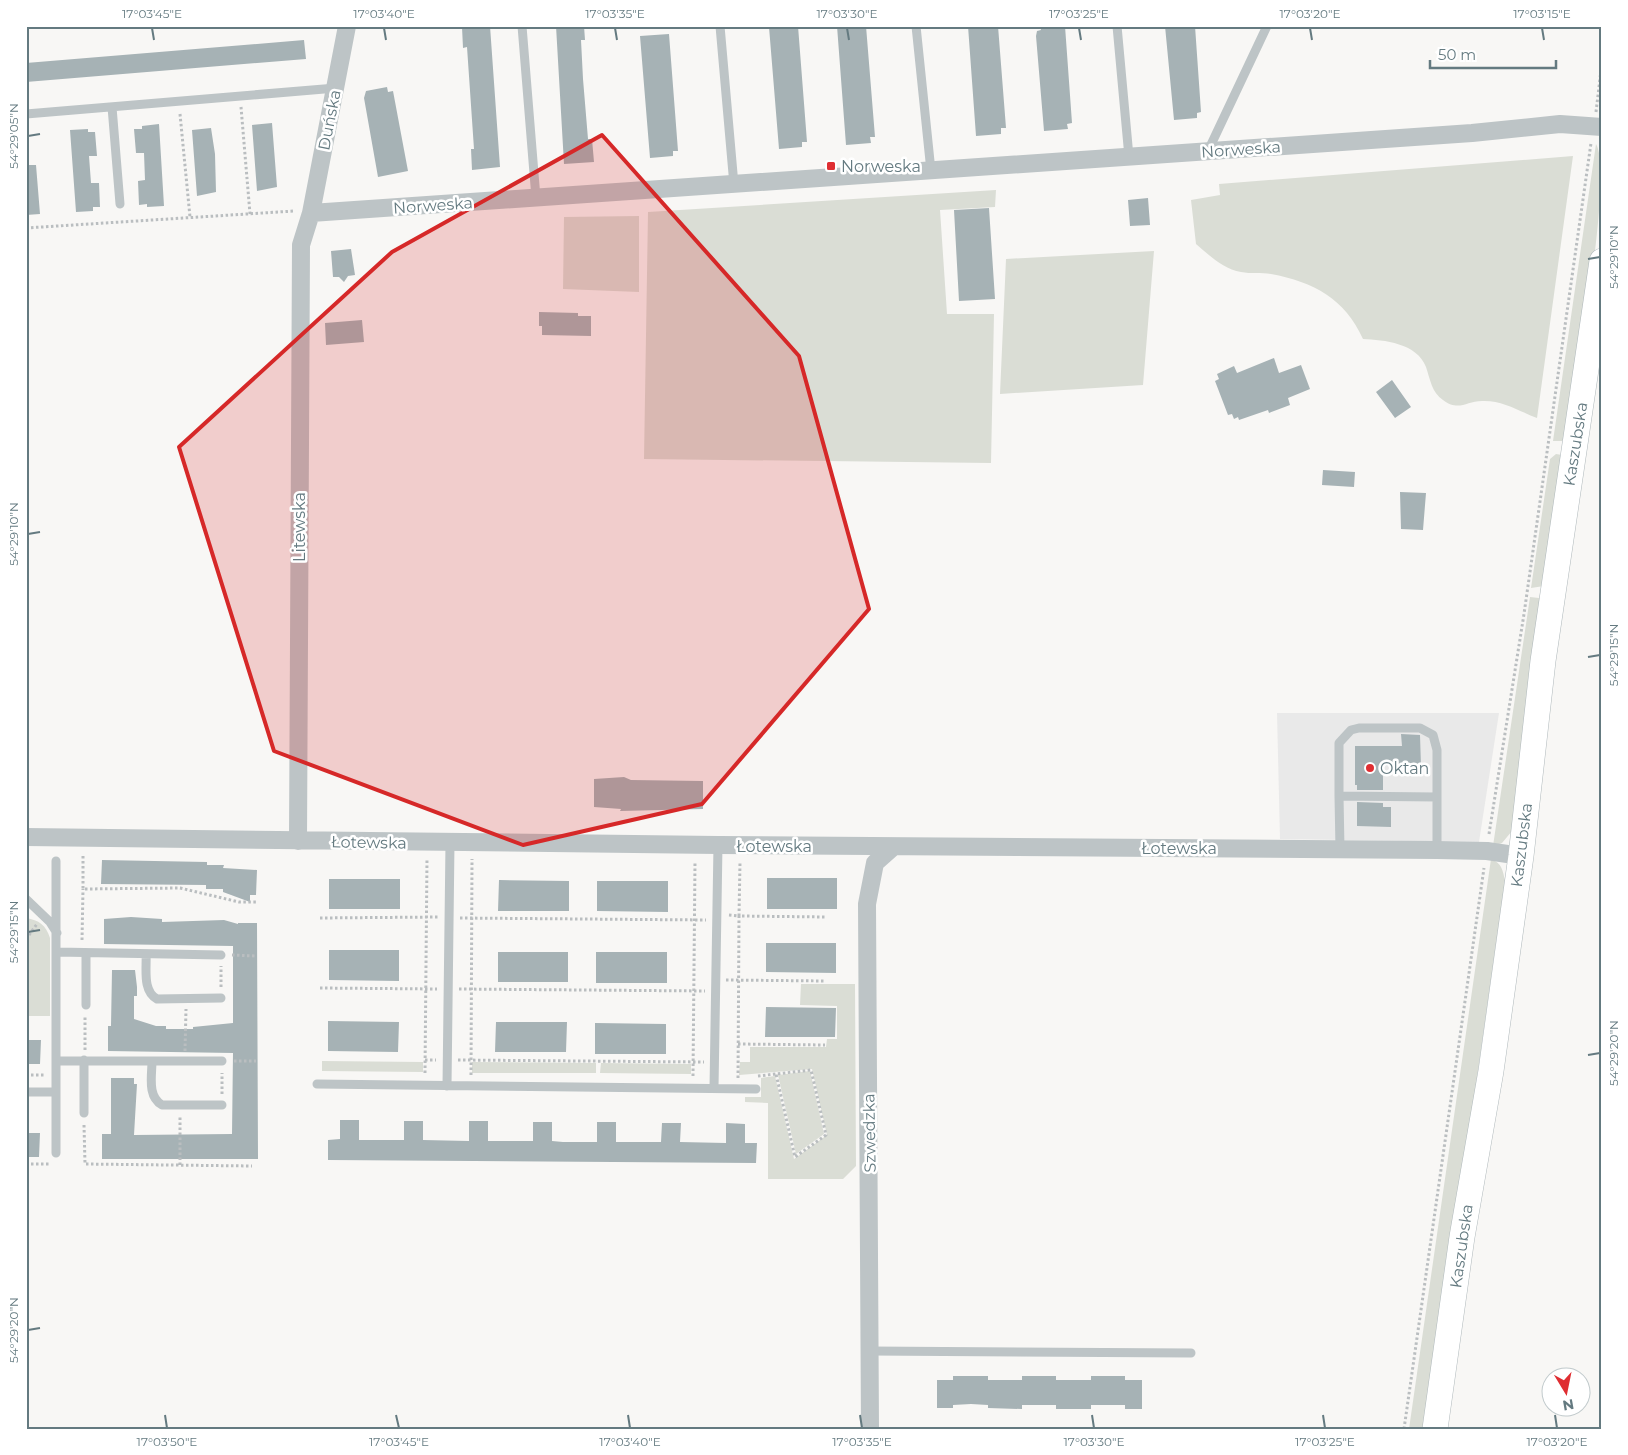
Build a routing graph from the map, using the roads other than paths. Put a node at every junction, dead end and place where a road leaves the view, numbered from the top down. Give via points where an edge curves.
1 (347, 26) edge
2 (522, 26) edge
3 (720, 26) edge
4 (916, 26) edge
5 (1118, 26) edge
6 (1267, 26) edge
7 (336, 88) junction
8 (112, 107) junction
9 (26, 114) edge
10 (1598, 126) edge
11 (1208, 152) junction
12 (1128, 157) junction
13 (931, 171) junction
14 (734, 186) junction
15 (536, 198) junction
16 (120, 204) dead end
17 (304, 212) junction
18 (1602, 261) edge
19 (1340, 796) junction
20 (1437, 797) junction
21 (26, 837) edge
22 (298, 842) junction
23 (450, 843) junction
24 (718, 845) junction
25 (893, 846) junction
26 (1340, 849) junction
27 (1437, 850) junction
28 (1521, 856) junction
29 (56, 861) dead end
30 (26, 899) edge
31 (57, 933) junction
32 (57, 952) junction
33 (84, 953) junction
34 (146, 954) junction
35 (221, 955) road end
36 (221, 998) road end
37 (86, 1006) road end
38 (56, 1060) junction
39 (84, 1060) junction
40 (152, 1061) junction
41 (222, 1061) road end
42 (317, 1084) dead end
43 (447, 1086) junction
44 (714, 1088) junction
45 (756, 1089) dead end
46 (26, 1092) edge
47 (56, 1092) junction
48 (222, 1105) road end
49 (84, 1113) road end
50 (56, 1153) road end
51 (870, 1351) junction
52 (1191, 1353) dead end
53 (870, 1429) edge
54 (1435, 1429) edge

1 - 7 street, Duńska
2 - 15 lane
3 - 14 lane
4 - 13 lane
5 - 12 lane
6 - 11 lane
7 - 8 lane
7 - 17 street, Duńska
8 - 9 lane
8 - 16 lane
10 - 11 street, Norweska via 1560,124
11 - 12 street, Norweska
12 - 13 street, Norweska
13 - 14 street, Norweska
14 - 15 street, Norweska
15 - 17 street, Norweska
17 - 22 street, Litewska via 301,245
18 - 28 main road, Kaszubska via 1544,652
19 - 20 lane
19 - 20 lane via 1339,743 1345,735 1359,728 1420,728 1429,731 1436,742
19 - 26 lane
20 - 27 lane
21 - 22 street, Łotewska
22 - 23 street, Łotewska
23 - 24 street, Łotewska
23 - 43 lane
24 - 25 street, Łotewska
24 - 44 lane
25 - 26 street, Łotewska
25 - 51 street, Szwedzka via 875,863 867,904
26 - 27 street, Łotewska
27 - 28 street, Łotewska via 1487,851
28 - 54 main road, Kaszubska
29 - 31 lane
30 - 31 lane
31 - 32 lane
32 - 33 lane
32 - 38 lane
33 - 34 lane
33 - 37 lane
34 - 35 lane
34 - 36 lane via 147,984 157,999
38 - 39 lane
38 - 47 lane
39 - 40 lane
39 - 49 lane
40 - 41 lane
40 - 48 lane via 154,1097 162,1105
42 - 43 lane
43 - 44 lane
44 - 45 lane
46 - 47 lane
47 - 50 lane
51 - 52 lane
51 - 53 street, Szwedzka

